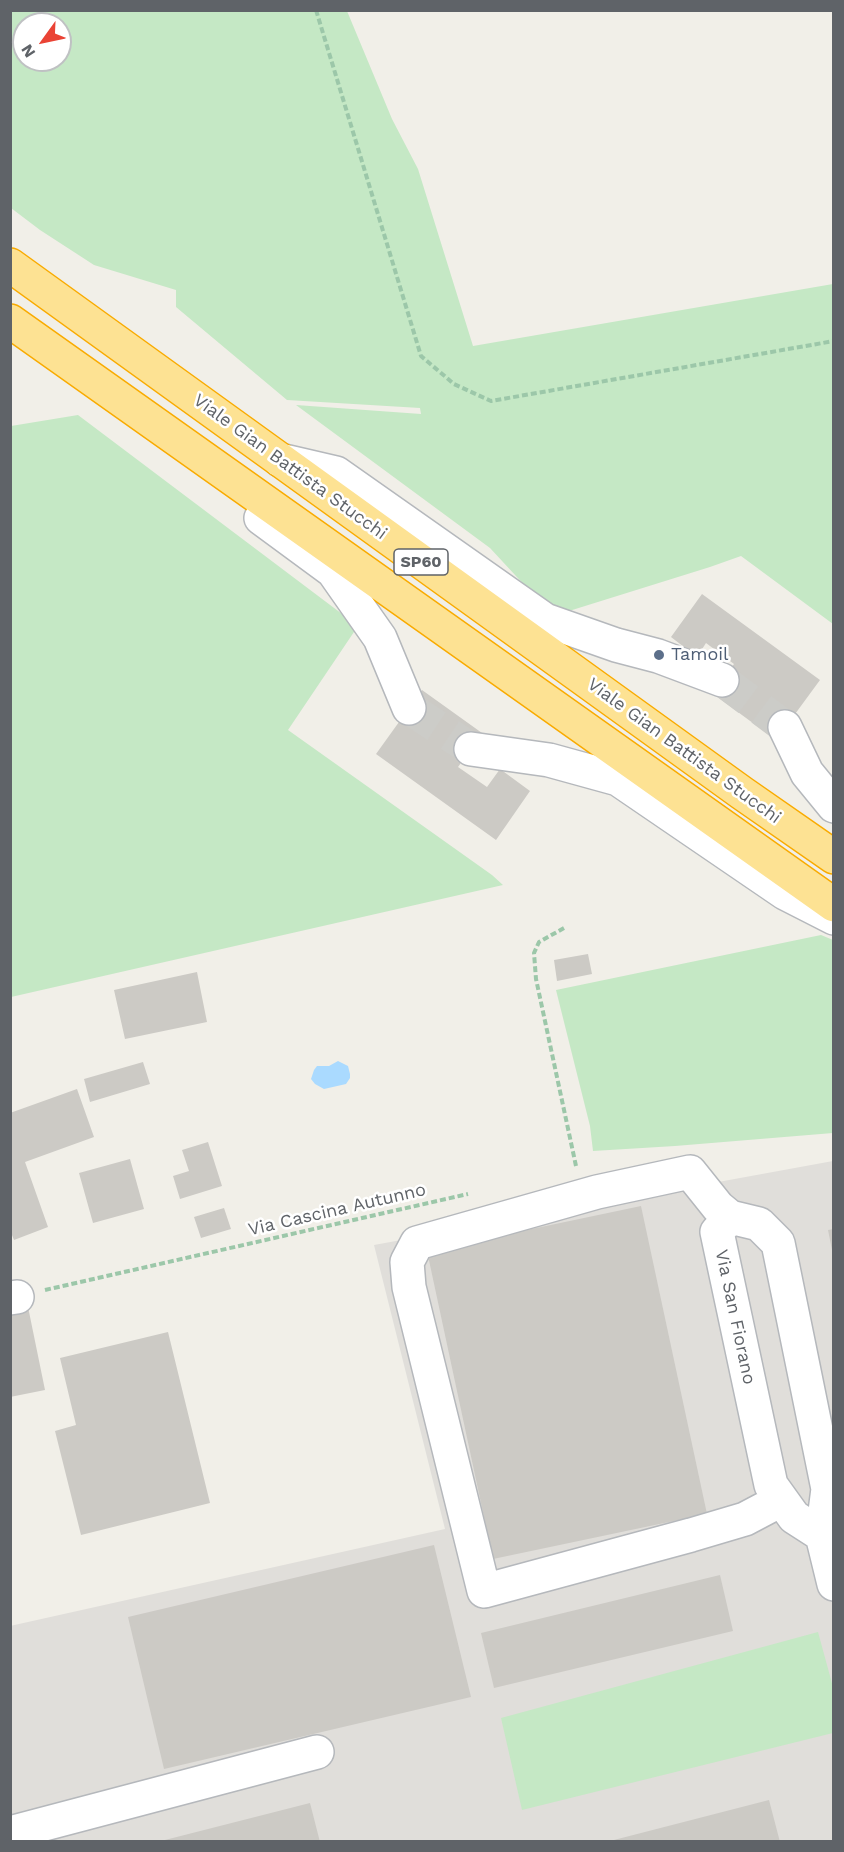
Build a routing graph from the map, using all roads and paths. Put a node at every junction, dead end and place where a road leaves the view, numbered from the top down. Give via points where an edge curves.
1 (316, 10) edge
2 (10, 265) edge
3 (10, 321) edge
4 (834, 341) edge
5 (121, 400) junction
6 (280, 460) junction
7 (722, 680) tunnel mouth
8 (409, 708) tunnel mouth
9 (785, 727) tunnel mouth
10 (471, 749) tunnel mouth
11 (834, 806) edge
12 (834, 856) edge
13 (834, 905) edge
14 (834, 918) edge
15 (564, 928) dead end
16 (577, 1170) dead end
17 (472, 1193) dead end
18 (730, 1217) junction
19 (14, 1297) edge
20 (782, 1500) junction
21 (822, 1535) junction
22 (834, 1584) edge
23 (317, 1752) dead end
24 (10, 1833) edge

1 - 4 path via 421,356 454,384 491,401
2 - 6 highway, Viale Gian Battista Stucchi / SP60
3 - 5 highway, Viale Gian Battista Stucchi / SP60
5 - 8 street via 154,440 333,571 381,638
5 - 13 highway, Viale Gian Battista Stucchi / SP60
6 - 7 street via 336,473 545,620
6 - 12 highway, Viale Gian Battista Stucchi / SP60
9 - 11 street via 807,773
10 - 14 street via 549,760 618,779 785,893
15 - 16 path via 539,942 534,953
17 - 19 path, Via Cascina Autunno
18 - 20 street, Via San Fiorano via 717,1232 771,1485
18 - 20 street via 690,1172 597,1192 417,1244 407,1262 409,1287 484,1591 746,1519
18 - 21 street via 759,1224 778,1244 828,1489
20 - 21 street, Via San Fiorano via 794,1517
21 - 22 street
23 - 24 street

